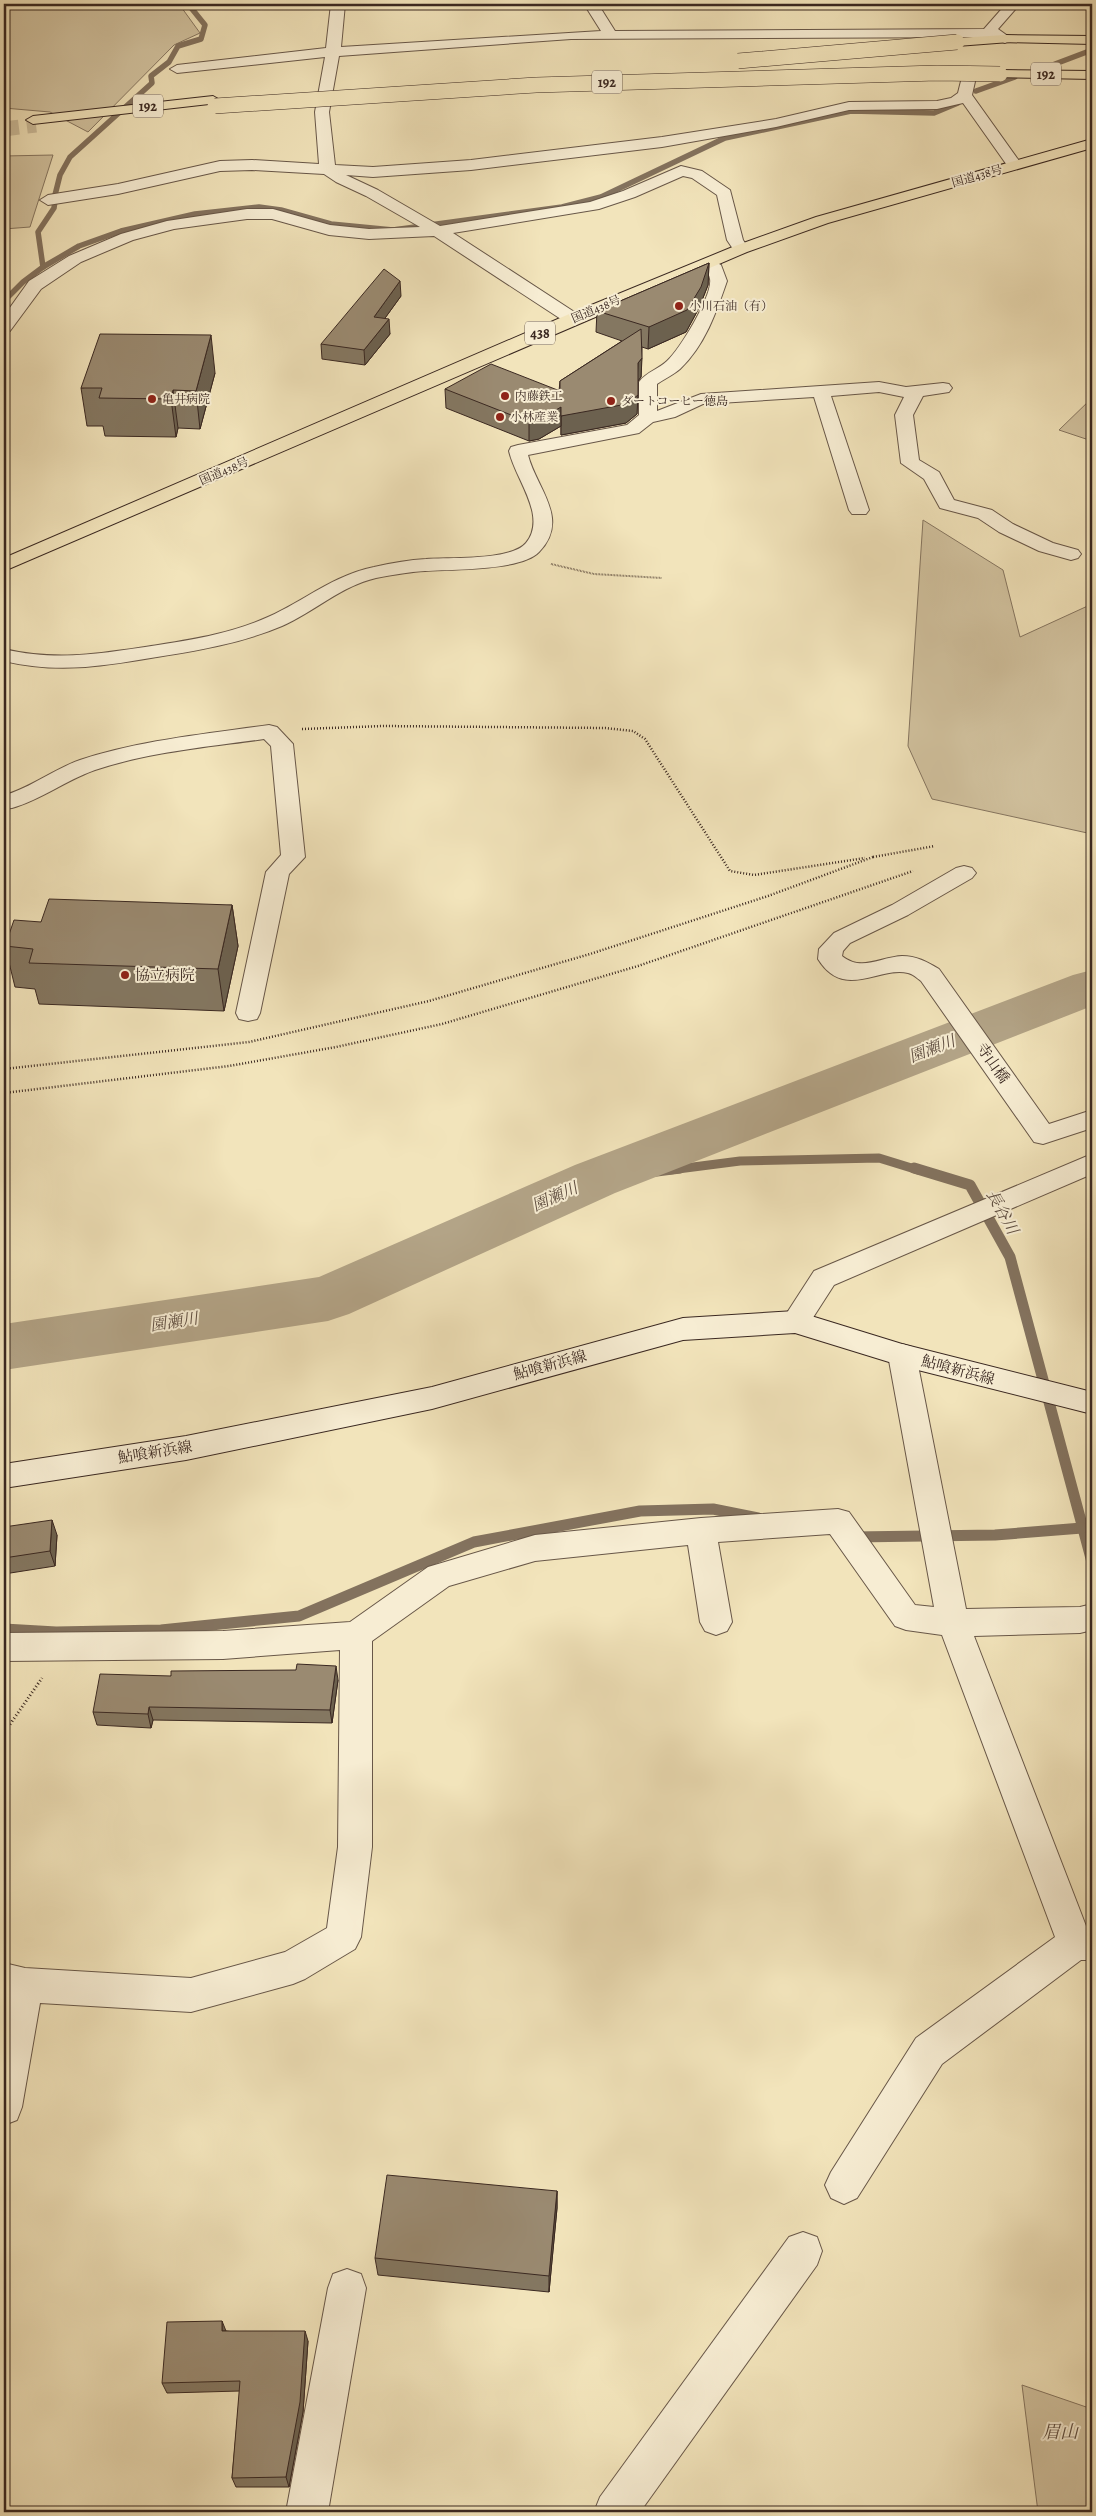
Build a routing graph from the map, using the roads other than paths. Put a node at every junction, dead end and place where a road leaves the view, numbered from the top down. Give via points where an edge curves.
1 (338, 4) edge
2 (591, 4) edge
3 (1013, 4) edge
4 (610, 34) junction
5 (1000, 36) junction
6 (1092, 40) edge
7 (333, 52) junction
8 (720, 62) dead end
9 (598, 68) dead end
10 (178, 69) dead end
11 (1092, 75) edge
12 (214, 103) junction
13 (34, 122) tunnel mouth
14 (1092, 143) edge
15 (1014, 165) junction
16 (329, 170) junction
17 (48, 200) dead end
18 (436, 231) junction
19 (741, 249) junction
20 (708, 263) junction
21 (9, 311) edge
22 (573, 318) junction
23 (4, 327) edge
24 (942, 388) dead end
25 (916, 391) junction
26 (821, 392) junction
27 (648, 417) junction
28 (859, 510) dead end
29 (1071, 554) dead end
30 (4, 565) edge
31 (4, 655) edge
32 (4, 802) edge
33 (964, 873) dead end
34 (248, 1013) dead end
35 (1092, 1119) edge
36 (1092, 1163) edge
37 (795, 1322) junction
38 (902, 1355) junction
39 (1092, 1403) edge
40 (4, 1476) edge
41 (700, 1531) junction
42 (1092, 1617) edge
43 (716, 1622) dead end
44 (953, 1623) junction
45 (356, 1635) junction
46 (4, 1647) edge
47 (1083, 1943) edge
48 (14, 1982) edge
49 (4, 2107) edge
50 (844, 2185) dead end
51 (803, 2250) dead end
52 (347, 2288) dead end
53 (307, 2512) edge
54 (615, 2512) edge

1 - 7 street
2 - 4 street
3 - 5 street via 990,30
4 - 5 street
4 - 7 street
5 - 6 highway
5 - 8 highway, bridge
7 - 10 street
7 - 16 street via 322,112
9 - 12 highway, 192
11 - 12 highway, 192, bridge via 937,73 536,85
12 - 13 highway, 192
14 - 15 highway, 国道438号 / 438
15 - 16 street via 968,85 956,101 937,105 849,106 776,123 555,156 418,170
15 - 19 highway, 国道438号 / 438 via 822,220
16 - 17 street via 220,166
16 - 18 street
18 - 19 street via 593,206 681,171 697,174 724,193 735,240
18 - 21 street via 369,234 329,230 273,214 247,214 173,224 127,237 75,259 34,285
18 - 22 street
19 - 20 highway, 国道438号 / 438
20 - 22 highway, 国道438号 / 438
20 - 27 street via 715,268 719,281 704,321 694,340 673,366 648,382
21 - 23 street
22 - 30 highway, 国道438号 / 438
24 - 25 street
25 - 26 street via 879,387
25 - 29 street via 904,415 910,463 932,476 947,504 985,514 1046,547
26 - 27 street via 701,399 671,414
26 - 28 street
27 - 31 street via 633,428 518,451 520,465 540,501 543,516 543,532 525,552 496,559 371,574 352,580 266,626 213,643 58,664
32 - 34 street via 87,766 117,758 269,732 282,744 293,857 278,872
33 - 35 street, 寺山橋 via 900,910 842,938 831,949 830,959 838,968 855,973 913,965 930,975 1043,1135
36 - 37 street via 824,1278
37 - 38 street, 鮎喰新浜線
37 - 40 street, 鮎喰新浜線 via 683,1329 432,1398 186,1448
38 - 39 street, 鮎喰新浜線
38 - 44 street
41 - 43 street
41 - 44 street via 838,1521 906,1617
41 - 45 street via 535,1548 439,1576
42 - 44 street
44 - 47 street
45 - 46 street via 223,1645
45 - 48 street via 355,1847 343,1937 293,1967 191,1995
47 - 50 street via 929,2051
48 - 49 street
51 - 54 street
52 - 53 street

